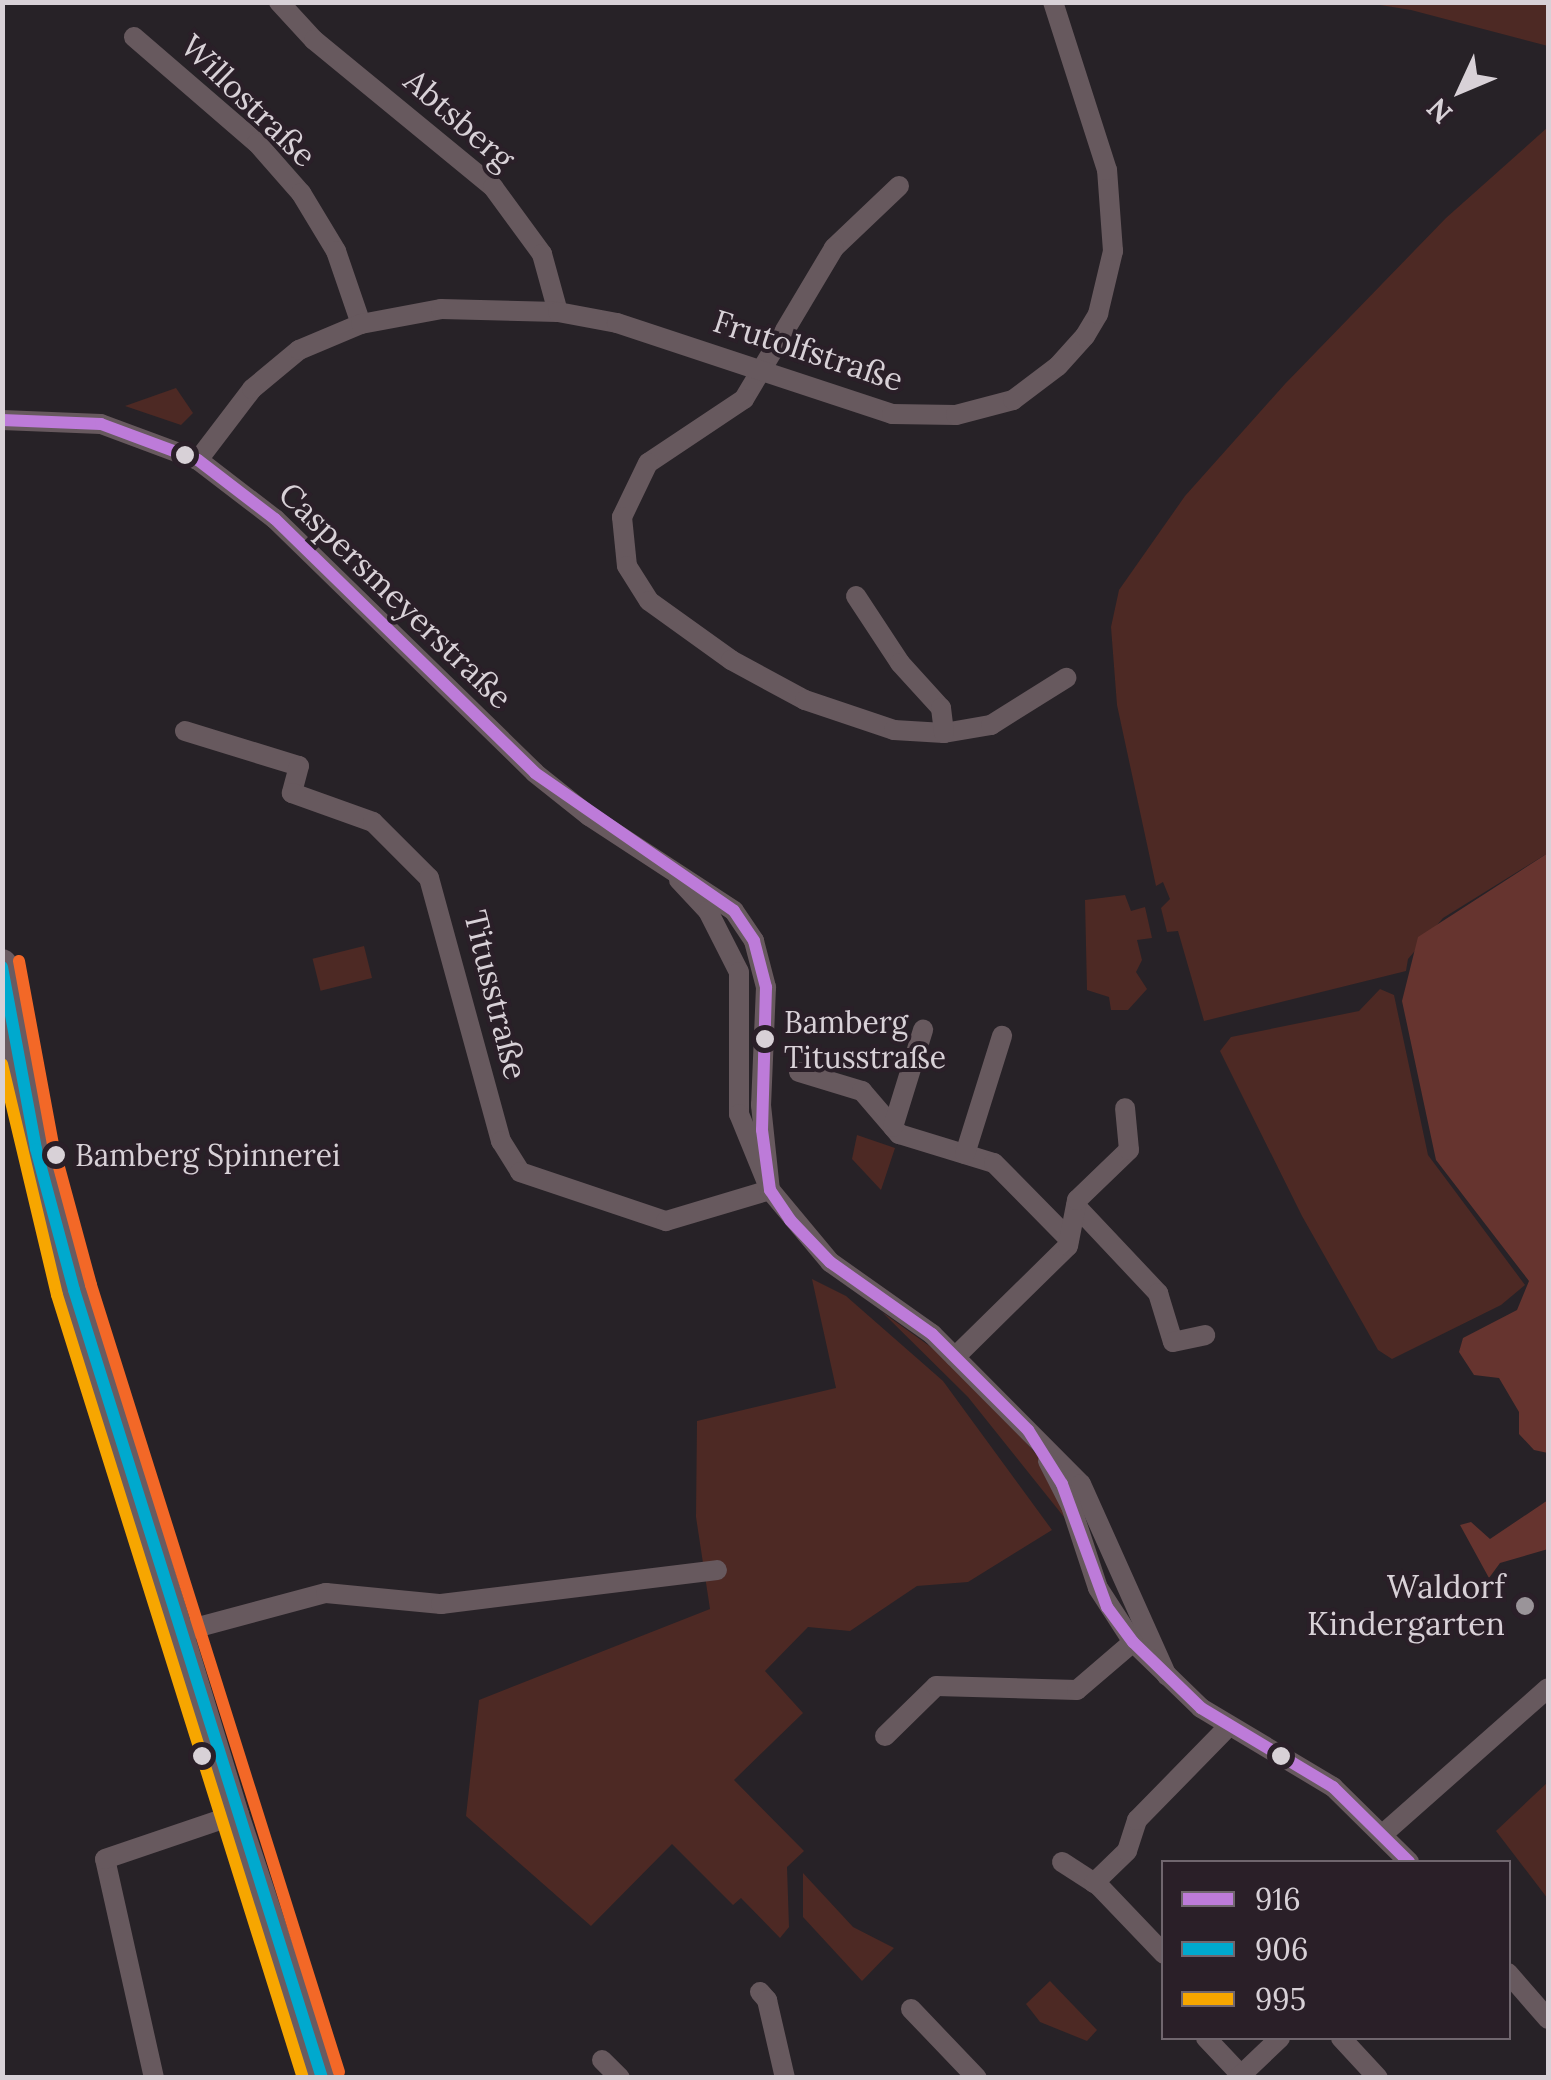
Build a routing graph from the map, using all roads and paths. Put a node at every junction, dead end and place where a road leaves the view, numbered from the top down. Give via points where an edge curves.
1 (279, 2) edge
2 (1053, 2) edge
3 (134, 37) dead end
4 (899, 186) dead end
5 (558, 312) junction
6 (360, 324) junction
7 (760, 372) junction
8 (2, 420) edge
9 (198, 460) junction
10 (856, 596) dead end
11 (1066, 678) dead end
12 (185, 731) dead end
13 (944, 733) junction
14 (2, 964) edge
15 (4, 999) edge
16 (922, 1030) dead end
17 (1002, 1036) dead end
18 (798, 1072) dead end
19 (1124, 1108) dead end
20 (893, 1127) junction
21 (965, 1154) junction
22 (770, 1190) junction
23 (1076, 1206) junction
24 (1069, 1239) junction
25 (1205, 1335) dead end
26 (955, 1357) junction
27 (1028, 1430) junction
28 (716, 1570) dead end
29 (180, 1632) junction
30 (1132, 1642) junction
31 (1167, 1676) junction
32 (1548, 1688) edge
33 (1228, 1727) junction
34 (885, 1736) dead end
35 (234, 1815) junction
36 (1384, 1834) junction
37 (1407, 1860) edge
38 (1062, 1862) dead end
39 (1094, 1883) junction
40 (1161, 1951) edge
41 (1511, 1976) edge
42 (760, 1992) dead end
43 (911, 2010) dead end
44 (1548, 2019) edge
45 (1208, 2040) edge
46 (1278, 2040) edge
47 (1343, 2040) edge
48 (602, 2060) dead end
49 (1240, 2076) edge
50 (154, 2078) edge
51 (322, 2078) edge
52 (620, 2078) edge
53 (785, 2078) edge
54 (977, 2078) edge
55 (1378, 2078) edge

1 - 5 street, Abtsberg via 314,40 492,187 542,254
2 - 7 street, Frutolfstraße via 1092,113 1114,211 1109,282 1084,336 1043,380 1012,400 956,415 892,414
3 - 6 street, Willostraße via 258,143 301,193 336,252
4 - 7 street via 834,248
5 - 6 street, Frutolfstraße via 448,309
5 - 7 street, Frutolfstraße via 653,332
6 - 9 street, Frutolfstraße via 274,367
7 - 13 street via 731,412 662,448 636,480 622,517 632,578 662,611 769,683 894,730
8 - 9 street, Caspersmeyerstraße via 101,424
9 - 22 street, Caspersmeyerstraße via 275,519 536,773 662,864 708,911 729,944 742,992 738,1114
10 - 13 street via 900,663 941,708
11 - 13 street via 1012,716
12 - 22 street, Titusstraße via 300,766 292,793 372,822 421,866 440,898 501,1141 520,1172 666,1221
14 - 15 street
15 - 29 street via 53,1212
16 - 20 street
17 - 21 street
18 - 20 street via 862,1091
19 - 23 street via 1128,1150
20 - 21 street
21 - 24 street via 994,1163
22 - 26 street, Caspersmeyerstraße via 830,1262 910,1316
23 - 24 street
23 - 25 street via 1158,1293 1173,1342
24 - 26 street
26 - 27 street, Caspersmeyerstraße
27 - 30 street, Caspersmeyerstraße via 1062,1484 1107,1607
27 - 31 street, Caspersmeyerstraße via 1092,1501
28 - 29 street via 440,1604 326,1593
29 - 35 street
30 - 31 street, Caspersmeyerstraße
30 - 34 street via 1077,1690 936,1686
31 - 33 street, Caspersmeyerstraße
32 - 36 street
33 - 36 street, Caspersmeyerstraße via 1333,1787
33 - 39 street via 1137,1820 1127,1852
35 - 50 street via 104,1859
35 - 51 street
36 - 37 street, Caspersmeyerstraße
38 - 39 street
39 - 40 street
41 - 44 street
42 - 53 street
43 - 54 street
45 - 49 street
46 - 49 street
47 - 55 street
48 - 52 street

